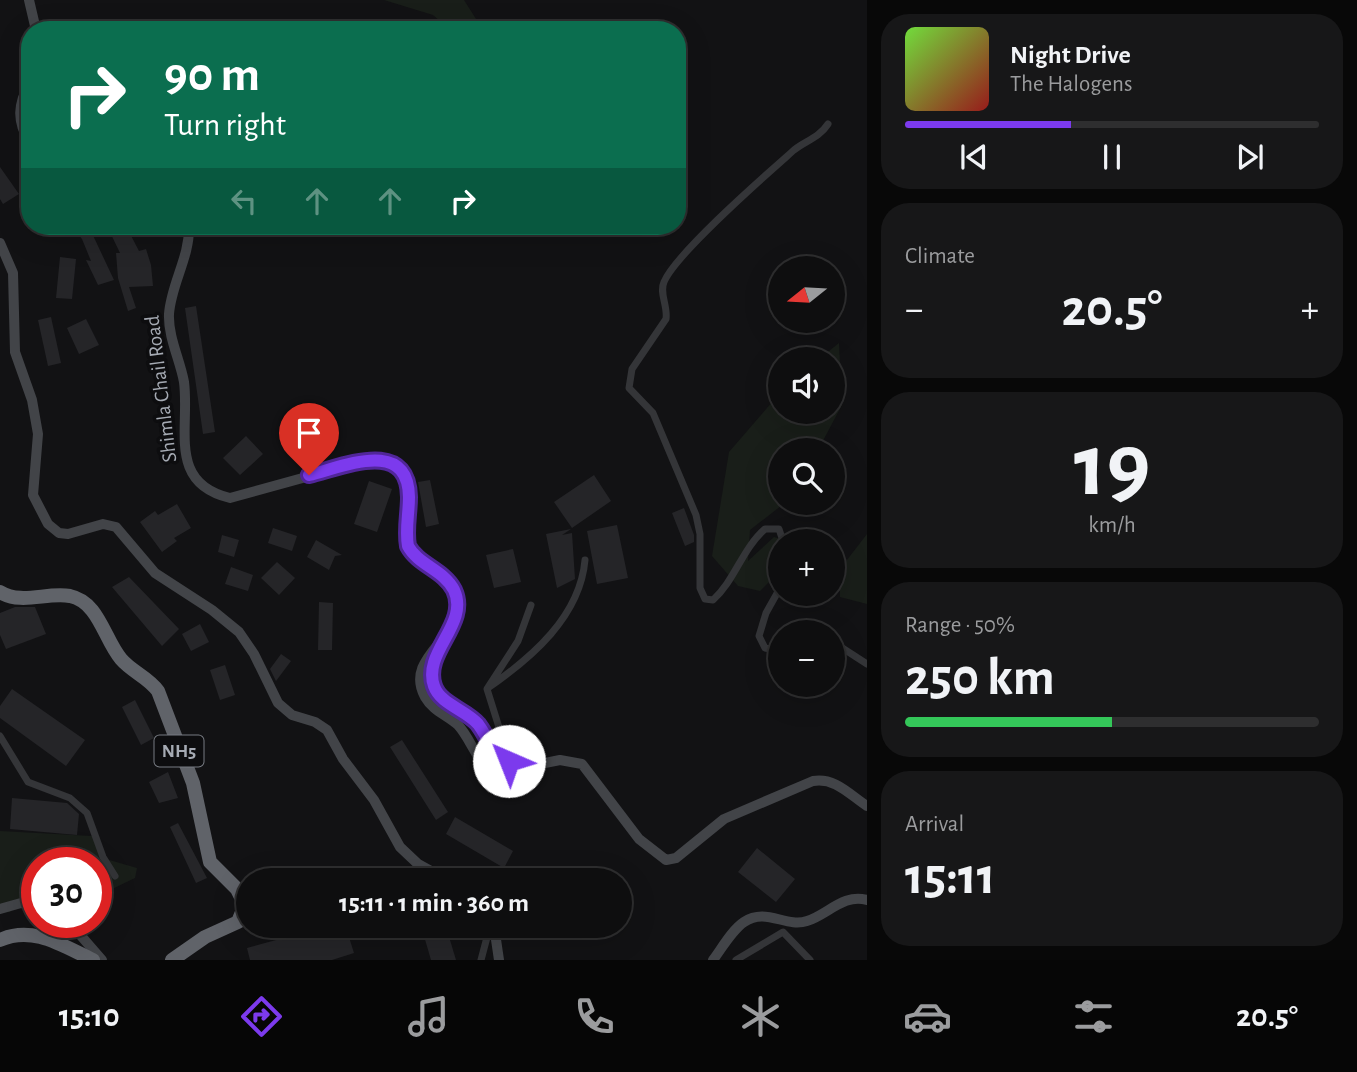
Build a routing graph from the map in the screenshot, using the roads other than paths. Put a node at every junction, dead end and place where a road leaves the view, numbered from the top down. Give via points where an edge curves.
1 (29, 0) edge
2 (34, 21) edge
3 (21, 98) edge
4 (828, 124) dead end
5 (21, 128) edge
6 (189, 235) edge
7 (0, 243) edge
8 (768, 529) edge
9 (585, 560) dead end
10 (0, 592) edge
11 (531, 605) dead end
12 (770, 606) edge
13 (444, 637) junction
14 (768, 649) edge
15 (845, 650) edge
16 (867, 664) edge
17 (487, 689) junction
18 (0, 736) edge
19 (867, 806) edge
20 (425, 868) edge
21 (115, 876) dead end
22 (867, 900) edge
23 (21, 903) edge
24 (0, 909) edge
25 (83, 938) edge
26 (488, 938) edge
27 (494, 938) edge
28 (0, 940) edge
29 (93, 960) edge
30 (102, 960) edge
31 (172, 960) edge
32 (481, 960) edge
33 (499, 960) edge
34 (713, 960) edge
35 (736, 960) edge
36 (810, 960) edge

1 - 2 main road
3 - 5 main road
4 - 8 street via 794,150 667,276 662,287 666,319 637,361 628,384 653,413 698,524 700,588 705,599 713,600 745,550
6 - 13 main road, Shimla Chail Road via 169,315 183,382 184,455 192,473 230,498 368,460 398,467 407,485 408,546 446,579 456,597 454,624
7 - 20 main road via 13,273 15,352 32,400 38,435 33,495 48,524 68,534 103,524 116,527 155,573 239,632 278,703 292,715 327,730 400,847
9 - 17 street via 581,583 551,633
10 - 31 highway, NH5 via 12,598 67,596 84,603 121,659 158,691 193,783 209,863 237,889 245,905 238,922
11 - 17 street via 518,641
12 - 14 street via 759,636
13 - 17 street via 433,667 435,688 477,723 499,762 507,764
13 - 19 main road, Shimla Chail Road via 422,666 422,689 436,710 462,731 484,766 493,772 560,760 582,764 639,839 666,860 676,858 724,819 813,781 840,786
15 - 16 street
18 - 21 street via 28,782 81,805
22 - 34 main road via 842,902 805,922 769,915 753,917 742,923
23 - 24 main road
25 - 30 main road
26 - 32 street
27 - 33 main road
28 - 29 highway via 26,934 43,937
35 - 36 street via 783,932

